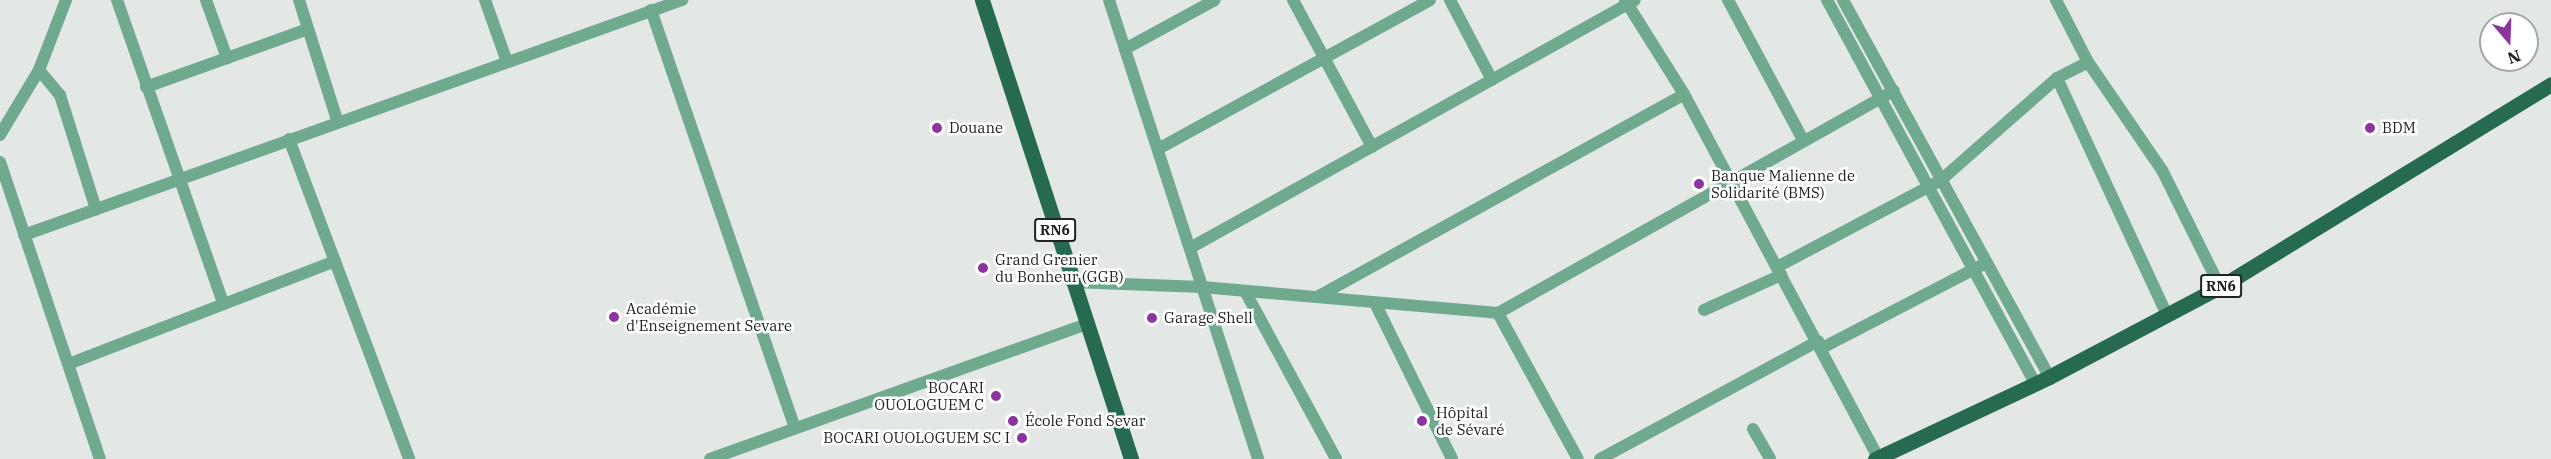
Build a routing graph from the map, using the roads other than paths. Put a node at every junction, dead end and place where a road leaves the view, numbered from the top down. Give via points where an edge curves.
1 (66, 0) edge
2 (117, 0) edge
3 (206, 0) edge
4 (299, 0) edge
5 (485, 0) edge
6 (682, 0) edge
7 (982, 0) edge
8 (1109, 0) edge
9 (1215, 0) edge
10 (1293, 0) edge
11 (1430, 0) edge
12 (1449, 0) edge
13 (1728, 0) edge
14 (1827, 0) edge
15 (1843, 0) edge
16 (2056, 0) edge
17 (1629, 1) edge
18 (651, 10) junction
19 (308, 29) junction
20 (1125, 49) junction
21 (227, 58) junction
22 (1324, 58) junction
23 (506, 59) junction
24 (2088, 62) junction
25 (39, 70) junction
26 (2057, 78) junction
27 (1492, 80) junction
28 (2551, 84) edge
29 (146, 87) junction
30 (1894, 91) junction
31 (1684, 94) junction
32 (1881, 98) junction
33 (337, 120) junction
34 (0, 135) edge
35 (289, 139) junction
36 (1803, 140) junction
37 (1372, 147) junction
38 (1158, 149) junction
39 (0, 162) edge
40 (178, 179) junction
41 (1729, 180) junction
42 (1935, 183) junction
43 (96, 209) junction
44 (24, 235) junction
45 (1190, 248) junction
46 (335, 261) junction
47 (1980, 266) junction
48 (1779, 271) junction
49 (1071, 282) junction
50 (1202, 287) junction
51 (2220, 287) junction
52 (1246, 293) junction
53 (1317, 297) junction
54 (224, 303) junction
55 (1375, 303) junction
56 (1704, 310) dead end
57 (1498, 313) junction
58 (2167, 315) junction
59 (1087, 324) junction
60 (1820, 345) junction
61 (71, 363) junction
62 (2042, 380) junction
63 (795, 428) junction
64 (1753, 429) dead end
65 (1877, 458) edge
66 (100, 459) edge
67 (409, 459) edge
68 (710, 459) edge
69 (1131, 459) edge
70 (1258, 459) edge
71 (1336, 459) edge
72 (1452, 459) edge
73 (1578, 459) edge
74 (1600, 459) edge
75 (1770, 459) edge

1 - 25 street
2 - 29 street
3 - 21 street
4 - 19 street
5 - 23 street
6 - 18 street
7 - 49 main road, RN6
8 - 20 street
9 - 20 street
10 - 22 street
11 - 22 street
12 - 27 street
13 - 36 street
14 - 32 street
15 - 30 street
16 - 24 street
17 - 27 street
17 - 31 street
18 - 23 street
18 - 63 street
19 - 21 street
19 - 33 street
20 - 38 street
21 - 29 street
22 - 37 street
22 - 38 street
23 - 33 street
24 - 26 street
24 - 51 street via 2162,170
25 - 34 street
25 - 43 street via 60,95
26 - 42 street
26 - 58 street
27 - 37 street
28 - 51 main road, RN6
29 - 40 street
30 - 32 street
30 - 42 street
31 - 41 street
31 - 53 street
32 - 36 street
32 - 42 street
33 - 35 street
35 - 40 street
35 - 46 street
36 - 41 street
37 - 45 street
38 - 45 street
39 - 44 street
40 - 43 street
40 - 54 street
41 - 48 street
41 - 57 street
42 - 47 street
42 - 48 street
43 - 44 street
44 - 61 street
45 - 50 street
46 - 54 street
46 - 67 street
47 - 60 street
47 - 62 street
48 - 56 street
48 - 60 street
49 - 50 street
49 - 59 main road, RN6
50 - 52 street
50 - 70 street
51 - 58 main road, RN6
52 - 53 street
52 - 71 street
53 - 55 street
54 - 61 street
55 - 57 street
55 - 72 street
57 - 73 street
58 - 62 main road, RN6
59 - 63 street
59 - 69 main road, RN6
60 - 65 street
60 - 74 street
61 - 66 street
62 - 65 main road, RN6
63 - 68 street
64 - 75 street

